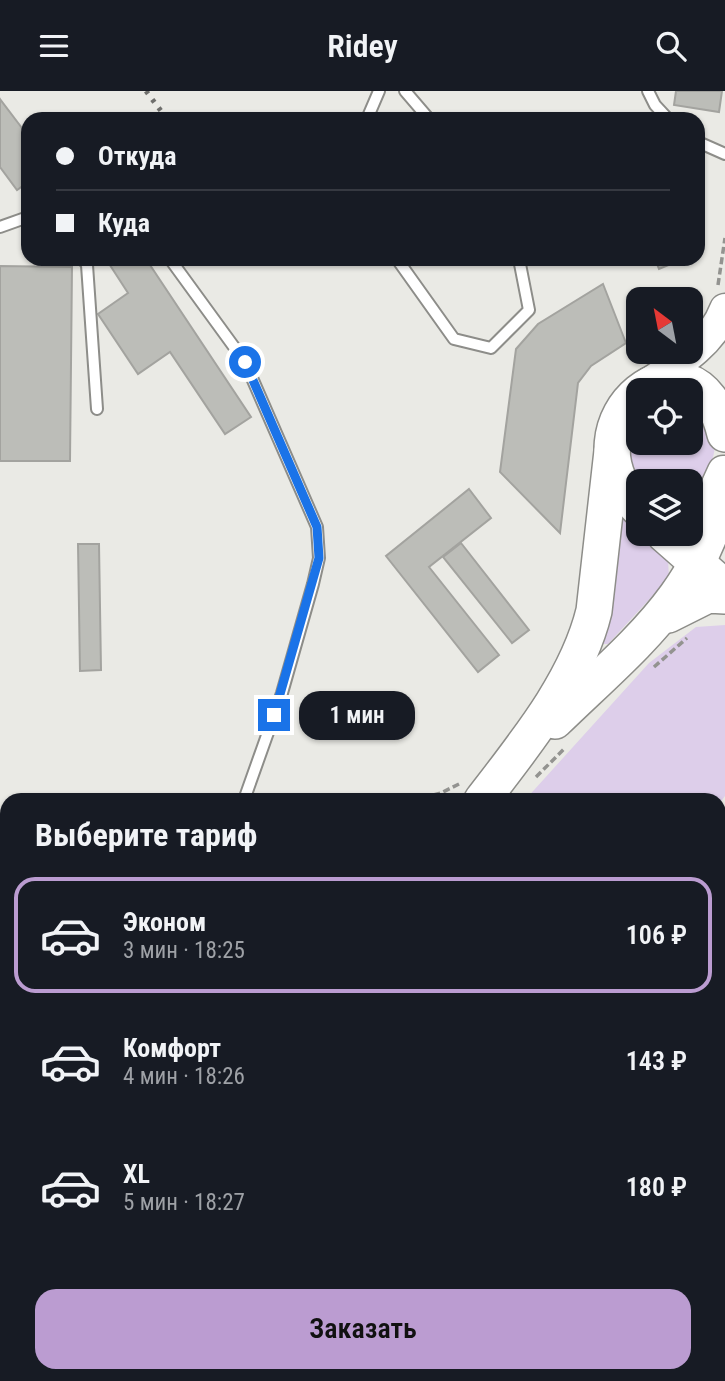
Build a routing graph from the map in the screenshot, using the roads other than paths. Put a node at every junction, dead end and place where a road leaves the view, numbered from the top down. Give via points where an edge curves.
1 (379, 91) edge
2 (405, 91) edge
3 (648, 91) edge
4 (370, 112) edge
5 (423, 112) edge
6 (662, 112) edge
7 (705, 145) edge
8 (725, 154) edge
9 (21, 220) edge
10 (0, 227) edge
11 (86, 266) edge
12 (175, 266) edge
13 (402, 266) edge
14 (520, 266) edge
15 (725, 309) edge
16 (656, 378) edge
17 (703, 393) edge
18 (626, 403) edge
19 (97, 409) dead end
20 (725, 434) edge
21 (612, 451) junction
22 (725, 464) edge
23 (626, 489) edge
24 (713, 496) edge
25 (690, 546) edge
26 (712, 556) edge
27 (725, 588) edge
28 (725, 596) edge
29 (636, 642) junction
30 (503, 772) junction
31 (475, 790) edge
32 (246, 793) edge

1 - 4 lane
2 - 5 lane
3 - 6 lane
7 - 8 lane
9 - 10 lane
11 - 19 lane
12 - 32 lane via 245,362 317,527 319,558 313,584 282,693
13 - 14 lane via 454,339 491,348 529,310
15 - 16 main road via 696,350
17 - 20 highway via 715,407
18 - 21 highway
21 - 23 highway via 615,471
21 - 30 highway via 588,634 564,683
22 - 24 main road
24 - 26 highway
25 - 26 highway
26 - 27 highway
26 - 29 highway
28 - 29 highway via 708,595 678,608
29 - 30 highway
30 - 31 highway

